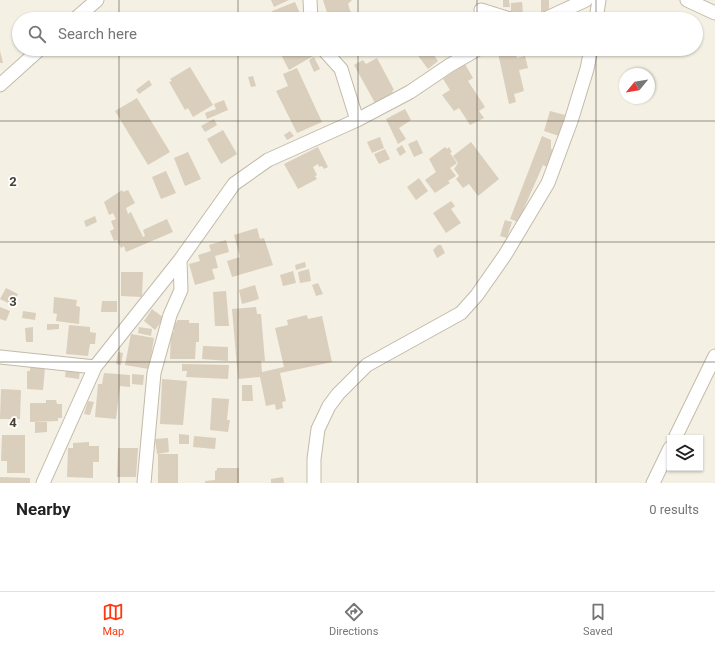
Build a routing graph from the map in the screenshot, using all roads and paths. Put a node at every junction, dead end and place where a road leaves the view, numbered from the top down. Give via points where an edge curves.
1 (97, 0) edge
2 (310, 0) edge
3 (584, 0) edge
4 (599, 0) edge
5 (687, 0) edge
6 (83, 12) edge
7 (311, 12) edge
8 (559, 12) edge
9 (597, 12) edge
10 (715, 13) edge
11 (32, 56) edge
12 (329, 56) edge
13 (466, 56) edge
14 (590, 56) edge
15 (0, 85) edge
16 (357, 120) junction
17 (180, 260) junction
18 (715, 356) edge
19 (0, 357) edge
20 (95, 367) junction
21 (676, 435) edge
22 (667, 454) edge
23 (43, 483) edge
24 (144, 483) edge
25 (314, 483) edge
26 (653, 483) edge

1 - 6 street
2 - 7 street
3 - 8 street
4 - 9 street
5 - 10 street
11 - 15 street
12 - 16 street via 342,70
13 - 16 street via 410,92
14 - 25 street via 571,121 548,183 505,255 461,313 367,365 338,394 318,429
16 - 17 street via 268,160 234,184
17 - 20 street
17 - 24 street via 182,290 170,315 154,374
18 - 21 street
19 - 20 street
20 - 23 street
22 - 26 street

